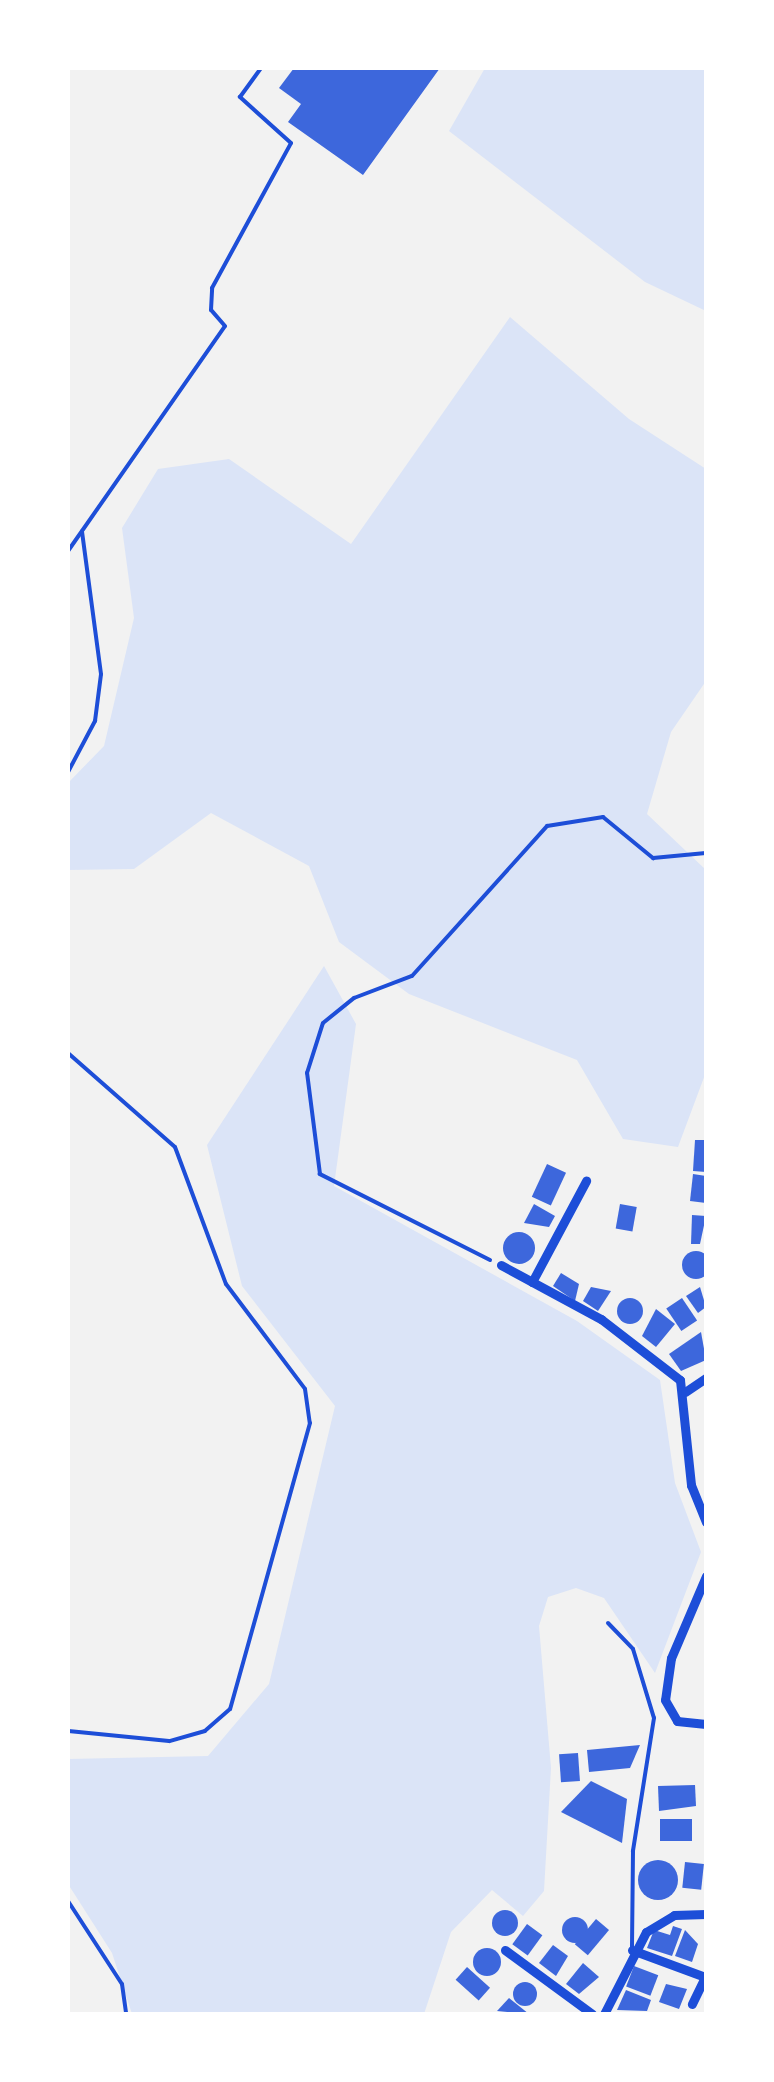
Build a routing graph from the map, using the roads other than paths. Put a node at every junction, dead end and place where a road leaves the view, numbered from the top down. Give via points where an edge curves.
1 (260, 68) edge
2 (82, 531) junction
3 (68, 551) edge
4 (68, 772) edge
5 (68, 1053) edge
6 (586, 1181) dead end
7 (501, 1265) road end
8 (532, 1282) junction
9 (706, 1378) edge
10 (685, 1392) junction
11 (706, 1522) edge
12 (706, 1576) edge
13 (608, 1623) dead end
14 (706, 1724) edge
15 (68, 1731) edge
16 (68, 1901) edge
17 (706, 1914) edge
18 (505, 1950) dead end
19 (632, 1950) junction
20 (692, 2004) dead end
21 (126, 2014) edge
22 (592, 2014) edge
23 (605, 2014) edge

1 - 2 lane via 240,97 291,143 212,288 211,310 225,326
2 - 3 lane
2 - 4 lane via 101,674 95,721
5 - 15 lane via 175,1147 226,1284 305,1389 310,1422 230,1709 205,1731 169,1741
6 - 8 street
7 - 8 street
8 - 10 street via 661,1360
9 - 10 street
10 - 11 street via 691,1486
12 - 14 street via 671,1658 665,1700 677,1721
13 - 19 lane via 632,1649 654,1718 633,1851
16 - 21 lane via 122,1984
17 - 19 street via 660,1920
18 - 22 street
19 - 20 street via 705,1977
19 - 23 street

